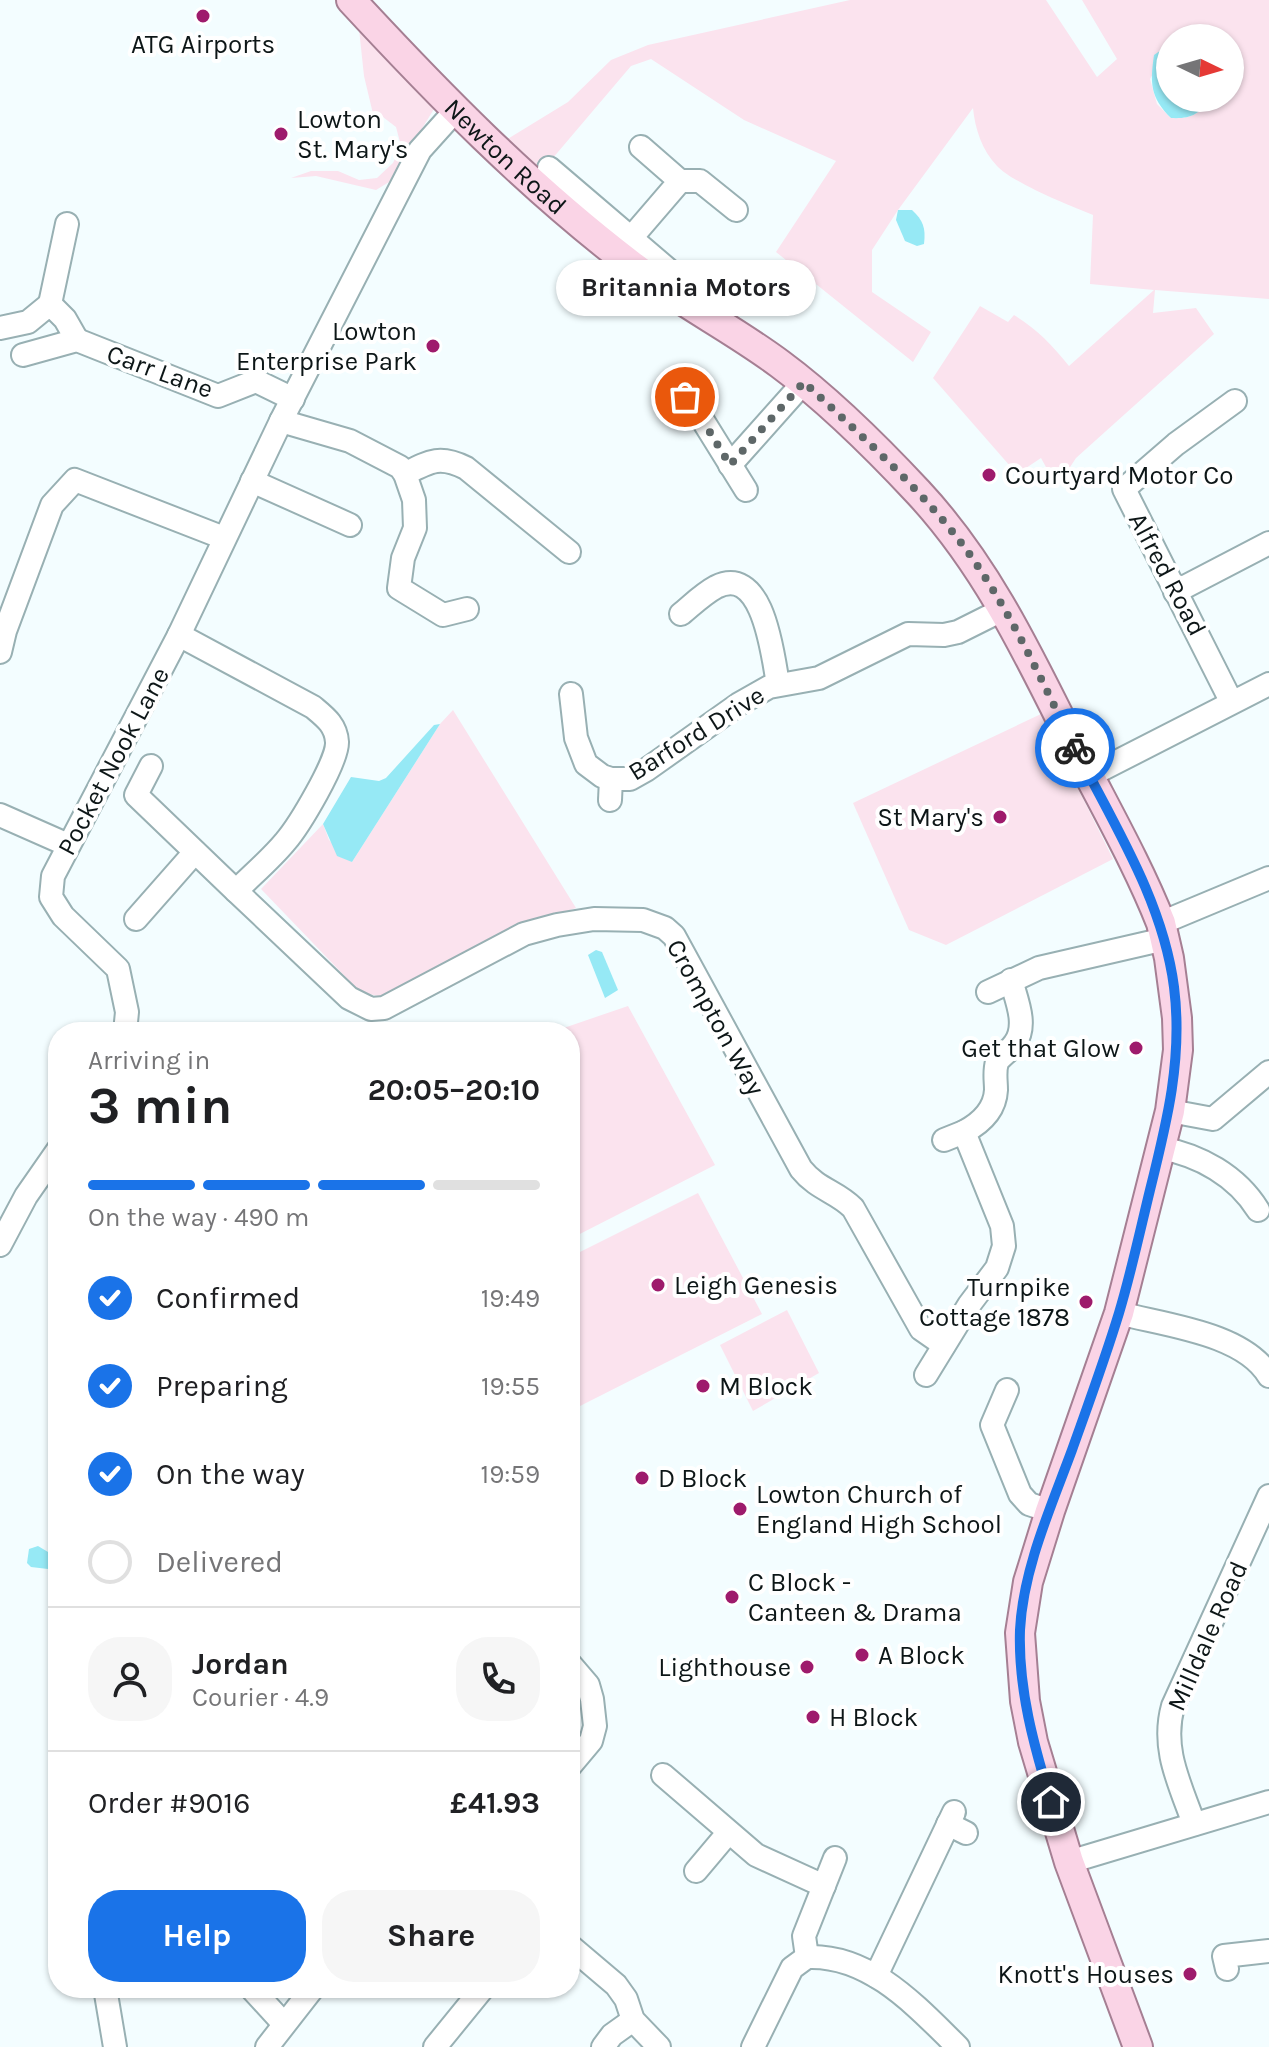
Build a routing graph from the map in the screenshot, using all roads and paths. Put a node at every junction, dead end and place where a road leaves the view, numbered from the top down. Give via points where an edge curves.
1 (351, 0) edge
2 (456, 110) junction
3 (641, 147) dead end
4 (549, 168) dead end
5 (680, 181) junction
6 (736, 210) dead end
7 (67, 224) dead end
8 (631, 238) junction
9 (673, 296) junction
10 (50, 304) junction
11 (0, 328) edge
12 (77, 340) junction
13 (23, 355) dead end
14 (804, 382) junction
15 (685, 397) dead end
16 (293, 399) junction
17 (1235, 401) dead end
18 (281, 421) junction
19 (730, 465) junction
20 (405, 474) junction
21 (252, 481) junction
22 (746, 490) dead end
23 (350, 525) dead end
24 (224, 538) junction
25 (1269, 543) edge
26 (569, 552) dead end
27 (1175, 592) junction
28 (467, 609) dead end
29 (1004, 609) junction
30 (681, 614) dead end
31 (179, 635) junction
32 (0, 652) edge
33 (778, 684) junction
34 (1269, 684) edge
35 (571, 694) dead end
36 (1231, 701) junction
37 (151, 766) dead end
38 (1089, 776) junction
39 (0, 815) edge
40 (68, 845) junction
41 (195, 852) junction
42 (1269, 878) edge
43 (236, 891) junction
44 (136, 919) dead end
45 (1163, 931) junction
46 (1011, 980) junction
47 (988, 992) dead end
48 (126, 1022) edge
49 (1269, 1072) edge
50 (1170, 1111) junction
51 (1160, 1148) junction
52 (48, 1164) edge
53 (1258, 1210) dead end
54 (0, 1245) edge
55 (1119, 1313) junction
56 (944, 1345) junction
57 (926, 1375) dead end
58 (1269, 1376) edge
59 (1007, 1390) dead end
60 (1269, 1496) edge
61 (1050, 1511) junction
62 (580, 1676) edge
63 (580, 1754) edge
64 (676, 1781) dead end
65 (1269, 1802) edge
66 (956, 1823) dead end
67 (1194, 1824) junction
68 (728, 1833) junction
69 (835, 1858) dead end
70 (1069, 1862) junction
71 (696, 1871) dead end
72 (824, 1886) junction
73 (1269, 1951) edge
74 (580, 1954) edge
75 (807, 1957) junction
76 (1224, 1957) dead end
77 (876, 1976) junction
78 (107, 1998) edge
79 (260, 1998) edge
80 (305, 1998) edge
81 (475, 1998) edge
82 (633, 2020) junction
83 (284, 2024) junction
84 (115, 2047) edge
85 (267, 2047) edge
86 (435, 2047) edge
87 (603, 2047) edge
88 (659, 2047) edge
89 (753, 2047) edge
90 (958, 2047) edge
91 (1138, 2047) edge

1 - 2 main road, Newton Road
2 - 9 main road, Newton Road via 559,206
2 - 16 street, Pocket Nook Lane via 420,150
3 - 5 street
4 - 8 street, Newton Road
5 - 6 street via 700,181
5 - 8 street
7 - 10 street
8 - 9 street, Newton Road via 679,279
9 - 14 main road, Newton Road
10 - 11 street via 28,322
10 - 12 street
12 - 13 street, Carr Lane
12 - 16 street, Carr Lane via 218,396 256,381
14 - 19 street
14 - 29 main road, Newton Road via 919,493 952,531
15 - 19 street
16 - 18 street, Pocket Nook Lane
17 - 27 street, Alfred Road via 1124,489
18 - 20 street via 350,441
18 - 21 street, Pocket Nook Lane
19 - 22 street
20 - 26 street via 436,460 450,460 466,468 530,535
20 - 28 street via 414,500 415,528 399,588 438,623
21 - 23 street
21 - 24 street, Pocket Nook Lane
24 - 31 street, Pocket Nook Lane
24 - 32 street via 75,480 52,505
25 - 27 street
27 - 36 street, Alfred Road
29 - 33 street, Barford Drive via 951,634 908,634 819,678
29 - 38 main road, Newton Road
30 - 33 street via 717,587 745,590 759,604 766,623
31 - 40 street, Pocket Nook Lane
31 - 43 street via 313,707 335,731 334,756 309,806 286,841
33 - 35 street, Barford Drive via 739,704 611,790 586,764 576,738
34 - 36 street
36 - 38 street
37 - 41 street, Crompton Way via 136,795
38 - 45 main road, Newton Road
39 - 40 street
40 - 48 street, Pocket Nook Lane via 53,876 51,897 63,916 118,969
41 - 43 street, Crompton Way
41 - 44 street
42 - 45 street
43 - 56 street, Crompton Way via 349,998 371,1009 384,1008 524,934 594,919 643,920 665,928 801,1169 810,1181 853,1208 921,1329
45 - 46 street
45 - 50 main road, Newton Road via 1174,985 1178,1050
46 - 47 street
46 - 56 street via 1020,1014 1019,1036 997,1062 995,1101 989,1113 954,1136 1002,1226 1004,1246 997,1268
49 - 50 street via 1213,1119
50 - 51 main road, Newton Road
51 - 53 street via 1231,1177
51 - 55 main road, Newton Road
52 - 54 street
55 - 58 street via 1218,1338 1250,1353
55 - 61 main road, Newton Road
56 - 57 street
59 - 61 street via 992,1425 1020,1494 1029,1504
60 - 67 street, Milldale Road via 1167,1727 1170,1754
61 - 70 main road, Newton Road via 1028,1582 1020,1659 1033,1742
62 - 63 street via 588,1685 595,1726
64 - 68 street
65 - 67 street
66 - 77 street
67 - 70 street
68 - 71 street
68 - 72 street via 756,1855
69 - 72 street
70 - 91 main road, Newton Road
72 - 75 street via 804,1936
73 - 76 street
74 - 82 street via 616,1985
75 - 77 street via 827,1957
75 - 89 street via 792,1968
77 - 90 street
78 - 84 street
79 - 83 street
80 - 83 street
81 - 86 street
82 - 87 street
82 - 88 street
83 - 85 street

